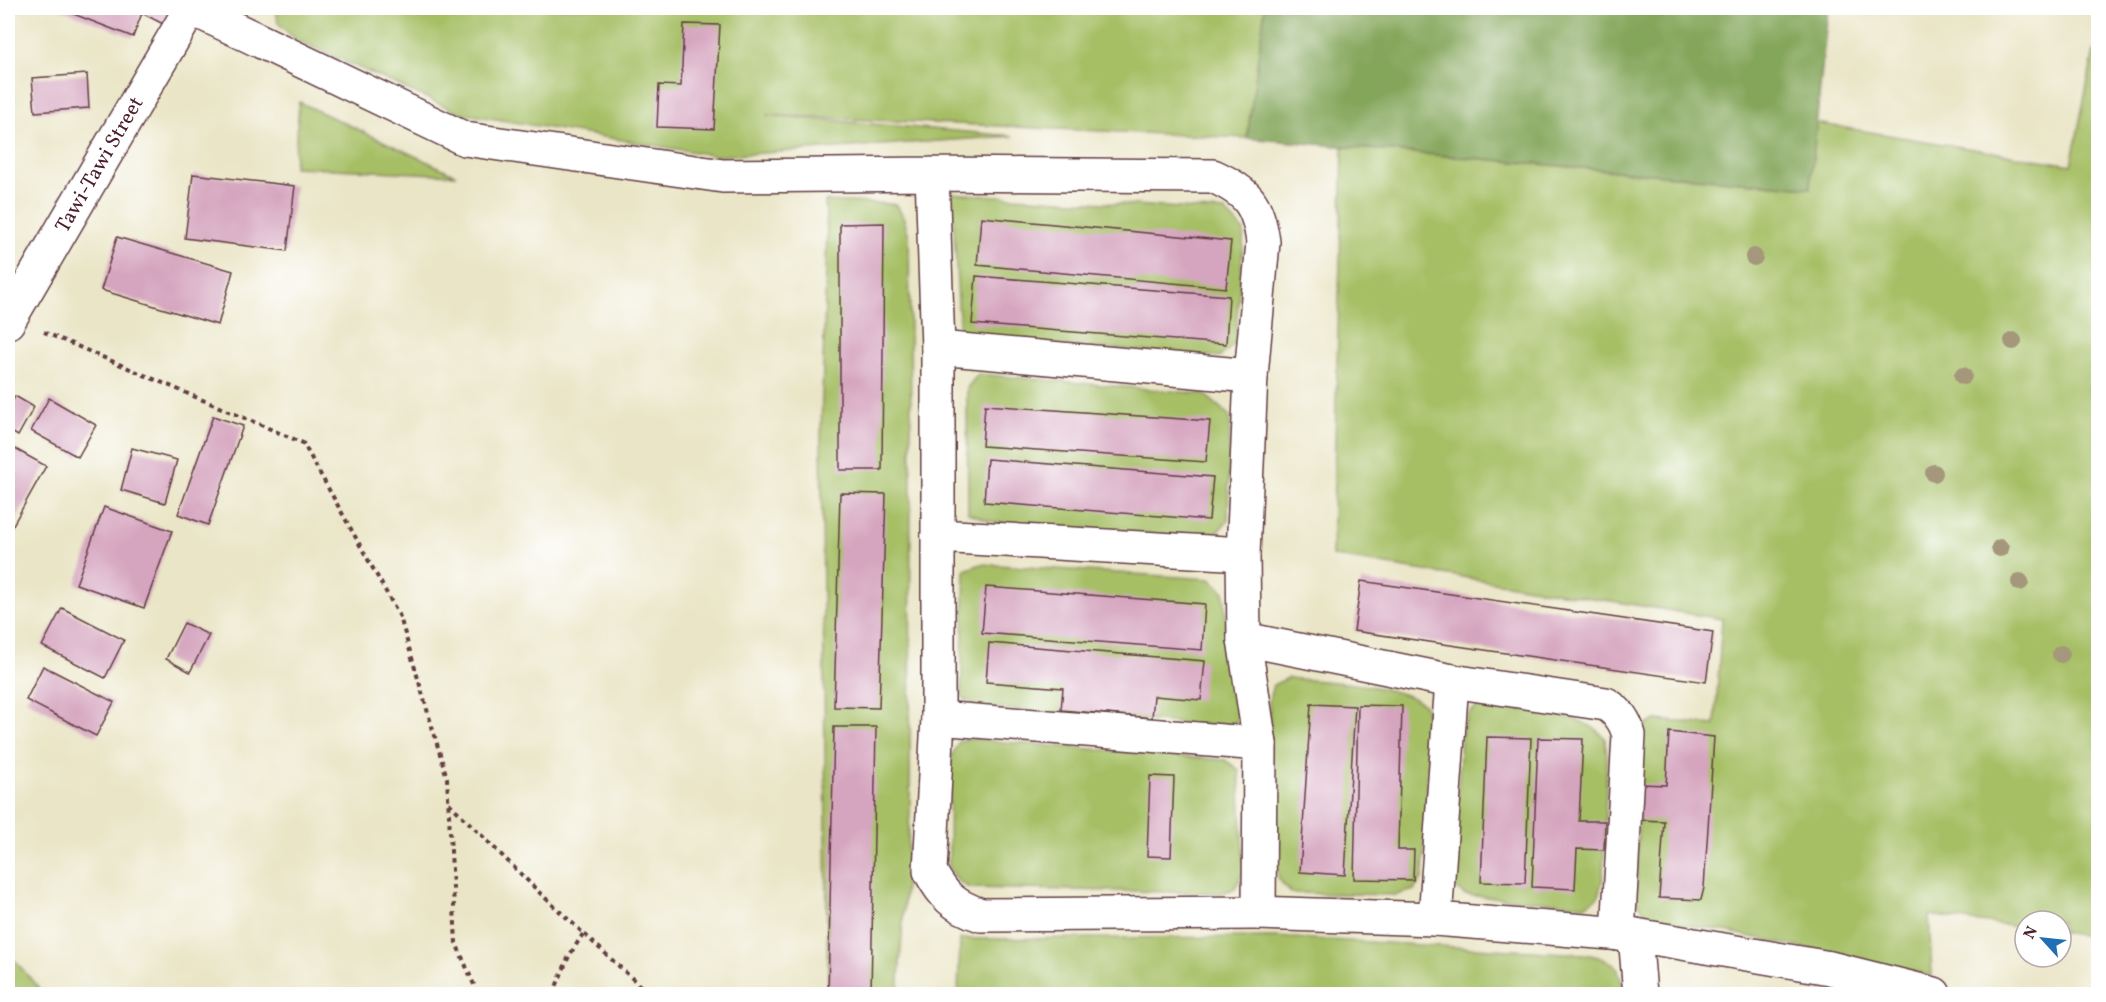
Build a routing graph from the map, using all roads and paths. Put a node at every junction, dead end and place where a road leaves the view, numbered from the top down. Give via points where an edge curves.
1 (191, 8) edge
2 (932, 174) junction
3 (9, 319) edge
4 (938, 348) junction
5 (1251, 376) junction
6 (938, 536) junction
7 (1243, 554) junction
8 (1244, 639) junction
9 (1452, 681) junction
10 (938, 718) junction
11 (1260, 744) junction
12 (448, 802) junction
13 (1259, 913) junction
14 (1435, 919) junction
15 (583, 934) junction
16 (1627, 935) junction
17 (1831, 981) edge
18 (477, 994) edge
19 (553, 994) edge
20 (649, 994) edge
21 (1640, 994) edge
22 (1934, 994) edge

1 - 2 street via 465,140 723,176
1 - 3 street, Tawi-Tawi Street
2 - 4 street
2 - 5 street via 1213,177 1234,186 1252,201 1263,242
3 - 12 path via 303,443 400,617 447,778
4 - 5 street
4 - 6 street
5 - 7 street
6 - 7 street
6 - 10 street
7 - 8 street
8 - 9 street
8 - 11 street
9 - 14 street
9 - 16 street via 1606,704 1621,717 1629,735
10 - 11 street
10 - 13 street via 930,871 938,887 965,910 981,915
11 - 13 street
12 - 15 path
12 - 18 path via 456,943
13 - 14 street
14 - 16 street
15 - 19 path
15 - 20 path
16 - 17 street
16 - 21 street
17 - 22 street

